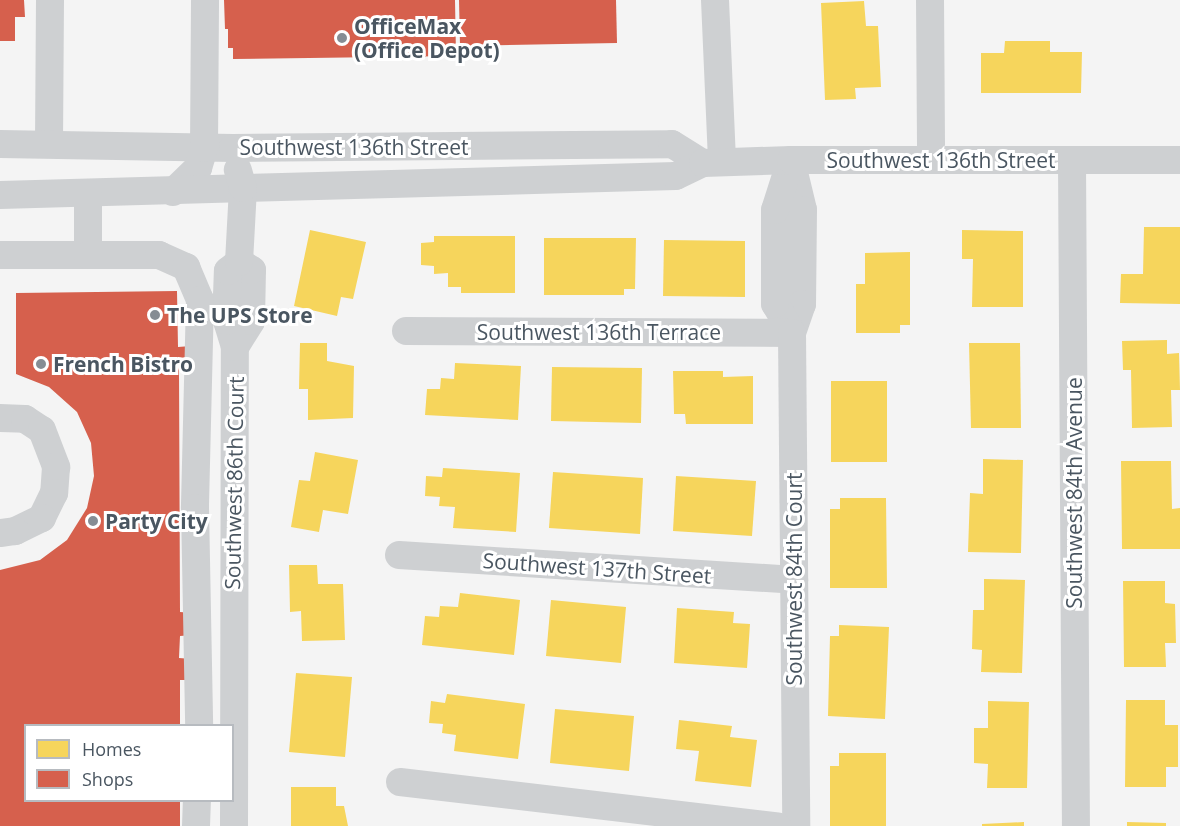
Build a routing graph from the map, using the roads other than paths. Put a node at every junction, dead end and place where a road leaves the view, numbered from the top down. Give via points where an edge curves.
1 (50, 0) edge
2 (206, 0) edge
3 (715, 0) edge
4 (930, 0) edge
5 (49, 143) junction
6 (0, 144) edge
7 (204, 148) junction
8 (233, 148) junction
9 (791, 160) junction
10 (931, 160) junction
11 (1072, 160) junction
12 (1180, 160) edge
13 (712, 163) junction
14 (243, 188) junction
15 (173, 192) junction
16 (88, 194) junction
17 (0, 195) edge
18 (0, 255) edge
19 (88, 255) junction
20 (406, 331) dead end
21 (792, 333) junction
22 (0, 418) edge
23 (0, 533) edge
24 (399, 555) dead end
25 (794, 580) junction
26 (199, 724) edge
27 (233, 724) edge
28 (400, 782) dead end
29 (197, 802) edge
30 (234, 802) edge
31 (196, 826) edge
32 (234, 826) edge
33 (777, 826) edge
34 (796, 826) edge
35 (1076, 826) edge

1 - 5 street
2 - 7 street
3 - 13 street
4 - 10 street
5 - 6 street, Southwest 136th Street
5 - 7 street, Southwest 136th Street
7 - 8 street, Southwest 136th Street
7 - 15 street via 198,168 186,175
8 - 13 street, Southwest 136th Street via 672,144
8 - 14 street
9 - 10 street, Southwest 136th Street
9 - 13 street, Southwest 136th Street
9 - 21 street, Southwest 84th Court via 775,210 775,304
10 - 11 street, Southwest 136th Street
11 - 12 street, Southwest 136th Street
11 - 35 street, Southwest 84th Avenue
13 - 14 street, Southwest 136th Street via 675,176
14 - 15 street, Southwest 136th Street
14 - 27 street, Southwest 86th Court via 239,262 252,270 251,321 235,347
15 - 16 street, Southwest 136th Street
16 - 17 street, Southwest 136th Street
16 - 19 street
18 - 19 street
19 - 26 street via 159,255 186,267 200,300 195,508
20 - 21 street, Southwest 136th Terrace
21 - 25 street, Southwest 84th Court
22 - 23 street via 25,419 42,430 56,467 54,493 42,518 15,531
24 - 25 street, Southwest 137th Street
25 - 34 street, Southwest 84th Court
28 - 33 street
29 - 31 street
30 - 32 street, Southwest 86th Court

